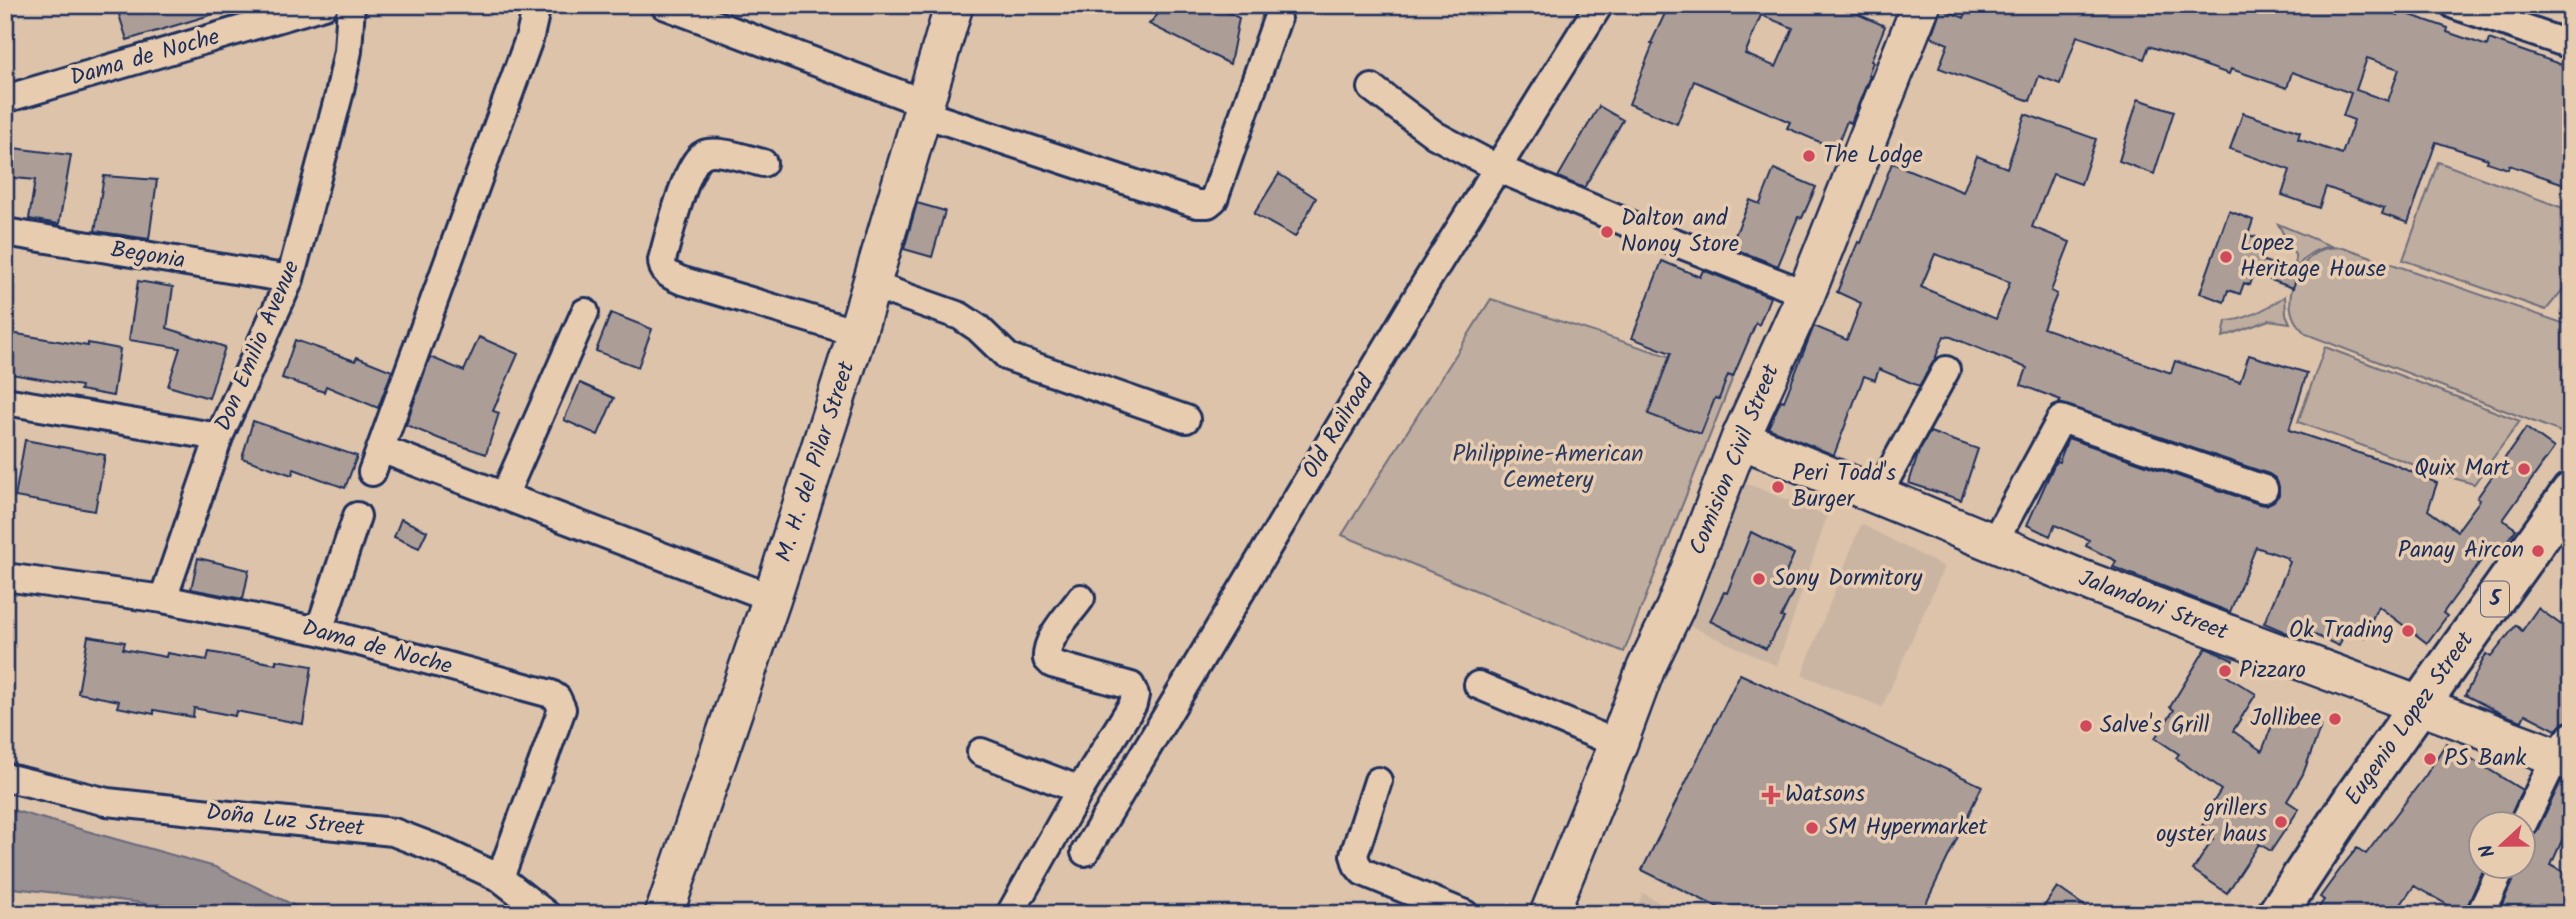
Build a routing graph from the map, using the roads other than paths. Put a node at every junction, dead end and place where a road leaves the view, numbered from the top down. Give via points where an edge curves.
1 (324, 5) edge
2 (351, 5) edge
3 (537, 5) edge
4 (663, 5) edge
5 (954, 5) edge
6 (1599, 5) edge
7 (1921, 5) edge
8 (2454, 5) edge
9 (1277, 19) dead end
10 (2571, 45) edge
11 (1372, 88) dead end
12 (5, 99) edge
13 (923, 108) junction
14 (763, 163) dead end
15 (1497, 168) junction
16 (5, 232) edge
17 (290, 279) junction
18 (872, 285) junction
19 (1806, 293) junction
20 (585, 312) dead end
21 (857, 333) junction
22 (1946, 370) dead end
23 (5, 401) edge
24 (1186, 419) dead end
25 (219, 438) junction
26 (1740, 439) junction
27 (2264, 489) dead end
28 (2571, 492) edge
29 (505, 496) junction
30 (1877, 496) junction
31 (358, 516) dead end
32 (1993, 544) junction
33 (5, 577) edge
34 (772, 598) junction
35 (1081, 598) dead end
36 (163, 599) junction
37 (319, 631) junction
38 (1478, 685) dead end
39 (2420, 707) junction
40 (1618, 744) junction
41 (2566, 751) edge
42 (981, 752) dead end
43 (5, 777) edge
44 (1378, 781) dead end
45 (1080, 790) junction
46 (2531, 810) edge
47 (1085, 852) dead end
48 (500, 878) junction
49 (2496, 880) edge
50 (546, 914) edge
51 (664, 914) edge
52 (1010, 914) edge
53 (1465, 914) edge
54 (1549, 914) edge
55 (2277, 914) edge
56 (2480, 914) edge

1 - 12 street, Dama de Noche
2 - 17 street, Don Emilio Avenue via 339,95
3 - 29 street via 530,36 376,461
4 - 13 street
5 - 13 main road, M. H. del Pilar Street
6 - 15 street, Old Railroad
7 - 19 main road, Comision Civil Street
8 - 10 street
9 - 13 street via 1214,199 1208,204 1197,204
11 - 15 street via 1435,135
13 - 18 main road, M. H. del Pilar Street
14 - 21 street via 717,152 701,156 685,184 662,267 680,280
15 - 19 street
15 - 47 street, Old Railroad
16 - 17 street, Begonia
17 - 25 street, Don Emilio Avenue
18 - 21 main road, M. H. del Pilar Street
18 - 24 street via 960,316 1008,357
19 - 26 main road, Comision Civil Street
20 - 29 street
21 - 34 main road, M. H. del Pilar Street
22 - 30 street
23 - 25 street
25 - 36 street, Don Emilio Avenue
26 - 30 main road, Jalandoni Street
26 - 40 main road, Comision Civil Street
27 - 32 street via 2061,419
28 - 39 main road, Eugenio Lopez Street / 5
29 - 34 street
30 - 32 main road, Jalandoni Street
31 - 37 street
32 - 39 main road, Jalandoni Street
33 - 36 street, Dama de Noche
34 - 51 main road, M. H. del Pilar Street
35 - 45 street via 1052,639 1047,659 1118,680 1131,686 1135,695
36 - 37 street, Dama de Noche
37 - 48 street, Dama de Noche via 557,698 562,709
38 - 40 street
39 - 41 main road, Jalandoni Street
39 - 55 main road, Eugenio Lopez Street / 5
40 - 54 main road, Comision Civil Street
41 - 46 street
42 - 45 street
43 - 48 street, Doña Luz Street via 107,802 393,832
44 - 53 street via 1354,855 1357,865 1363,873
45 - 52 street
48 - 50 street, Doña Luz Street
49 - 56 street

